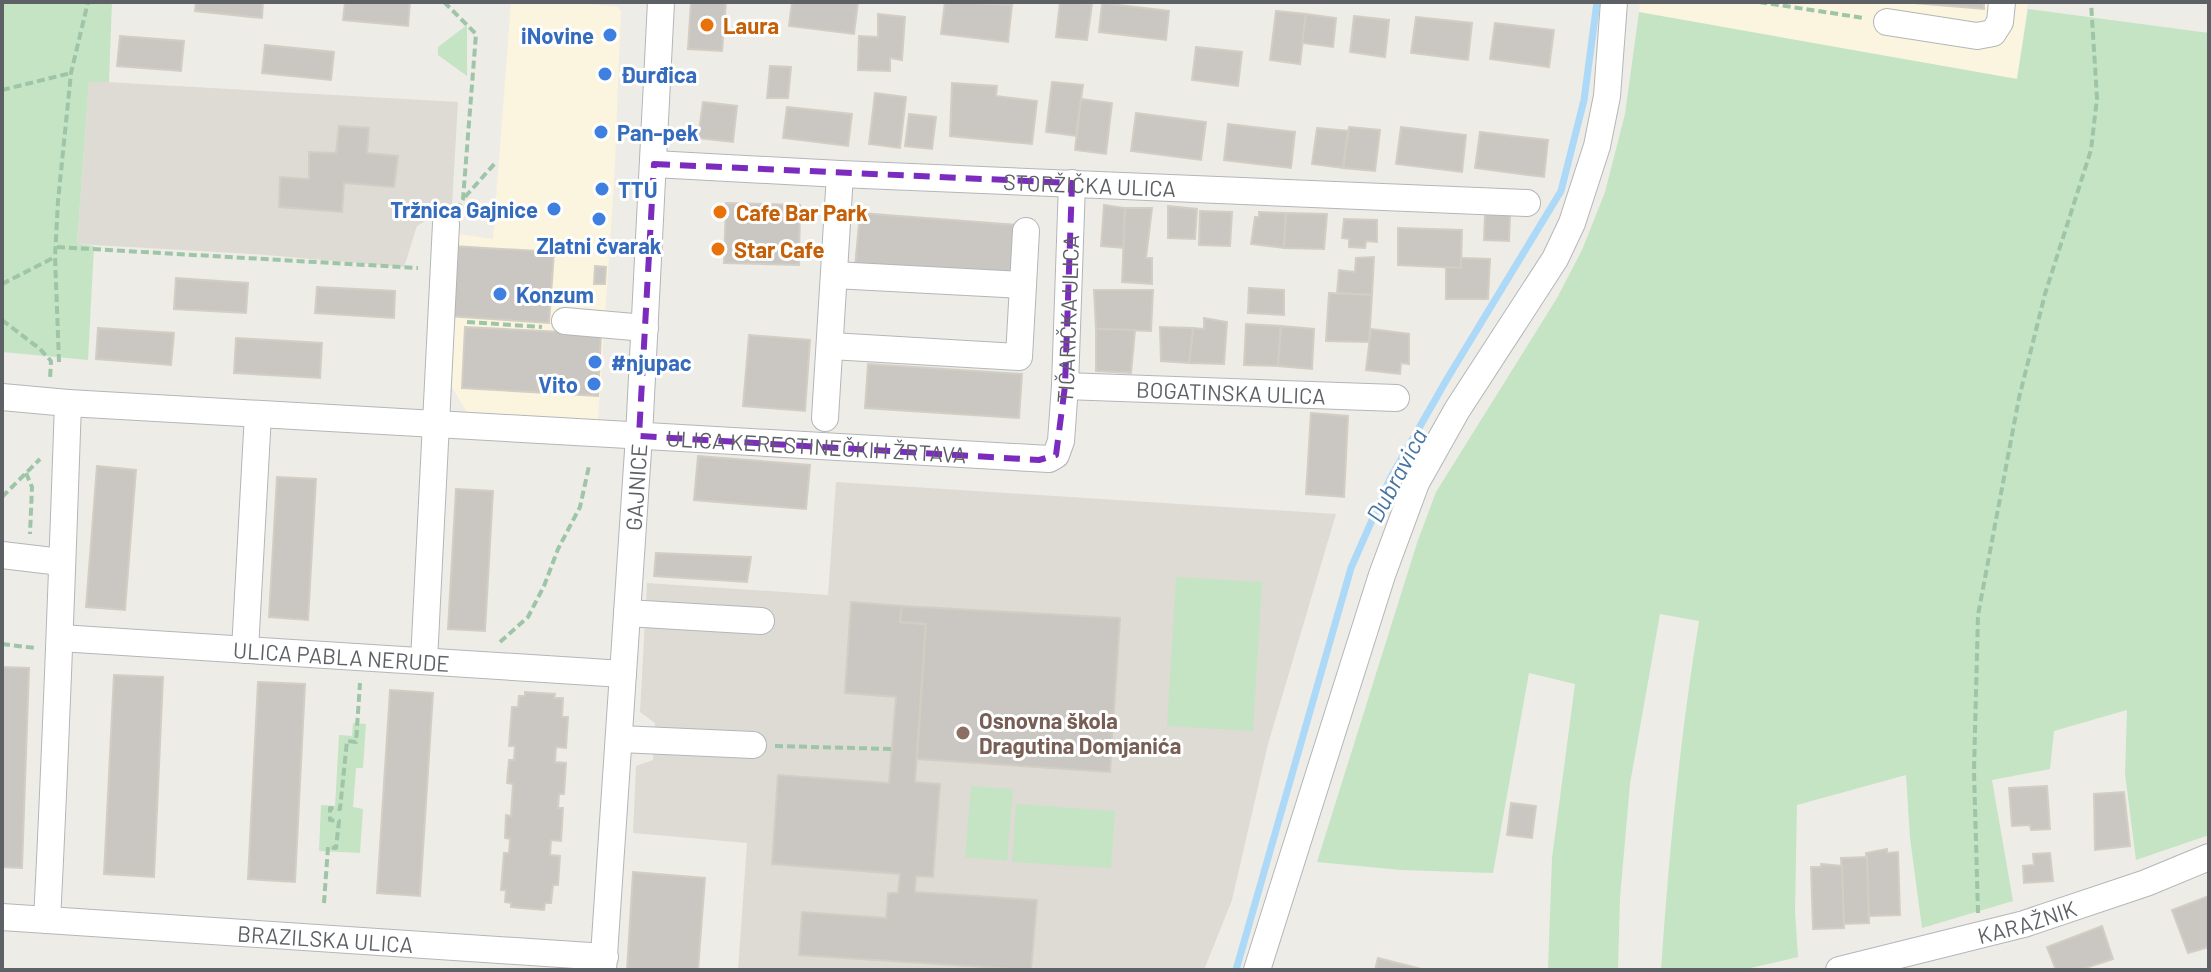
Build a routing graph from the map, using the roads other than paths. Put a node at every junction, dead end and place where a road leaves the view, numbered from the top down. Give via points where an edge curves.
1 (661, 2) edge
2 (1614, 2) edge
3 (2002, 2) edge
4 (1887, 22) road end
5 (654, 164) junction
6 (840, 174) junction
7 (1072, 183) junction
8 (1527, 203) dead end
9 (446, 224) road end
10 (1026, 231) dead end
11 (834, 275) junction
12 (1023, 285) junction
13 (555, 324) road end
14 (645, 328) junction
15 (831, 346) junction
16 (1065, 386) junction
17 (2, 397) edge
18 (1396, 398) dead end
19 (68, 403) junction
20 (258, 414) junction
21 (825, 418) dead end
22 (434, 424) junction
23 (639, 436) junction
24 (1056, 455) joint
25 (2, 555) edge
26 (61, 562) junction
27 (627, 613) junction
28 (761, 621) dead end
29 (52, 643) junction
30 (245, 650) junction
31 (424, 661) junction
32 (623, 674) junction
33 (620, 739) junction
34 (753, 745) road end
35 (2209, 857) edge
36 (2, 917) edge
37 (47, 920) junction
38 (604, 963) edge
39 (1257, 970) edge
40 (1839, 970) edge

1 - 5 street, GAJNICE
2 - 39 street via 1607,96 1576,213 1555,259 1416,483
3 - 4 street via 1993,33 1977,36
5 - 6 street, STORŽIČKA ULICA
5 - 14 street, GAJNICE
6 - 7 street, STORŽIČKA ULICA
6 - 11 street
7 - 8 street, STORŽIČKA ULICA
7 - 16 street, TIČARIČKA ULICA
9 - 22 street
10 - 12 street
11 - 12 street
11 - 15 street
12 - 15 street via 1019,357
13 - 14 street
14 - 23 street, GAJNICE
15 - 21 street
16 - 18 street, BOGATINSKA ULICA
16 - 24 street, TIČARIČKA ULICA
17 - 19 street, ULICA KERESTINEČKIH ŽRTAVA
19 - 20 street, ULICA KERESTINEČKIH ŽRTAVA
19 - 26 street
20 - 22 street, ULICA KERESTINEČKIH ŽRTAVA
20 - 30 street
22 - 23 street, ULICA KERESTINEČKIH ŽRTAVA
22 - 31 street
23 - 24 street, ULICA KERESTINEČKIH ŽRTAVA via 1039,460
23 - 27 street, GAJNICE
25 - 26 street
26 - 29 street
27 - 28 street
27 - 32 street, GAJNICE
29 - 30 street, ULICA PABLA NERUDE
29 - 37 street
30 - 31 street, ULICA PABLA NERUDE
31 - 32 street, ULICA PABLA NERUDE
32 - 33 street, GAJNICE
33 - 34 street
33 - 38 street, GAJNICE
35 - 40 street, KARAŽNIK via 2024,924
36 - 37 street, BRAZILSKA ULICA
37 - 38 street, BRAZILSKA ULICA

